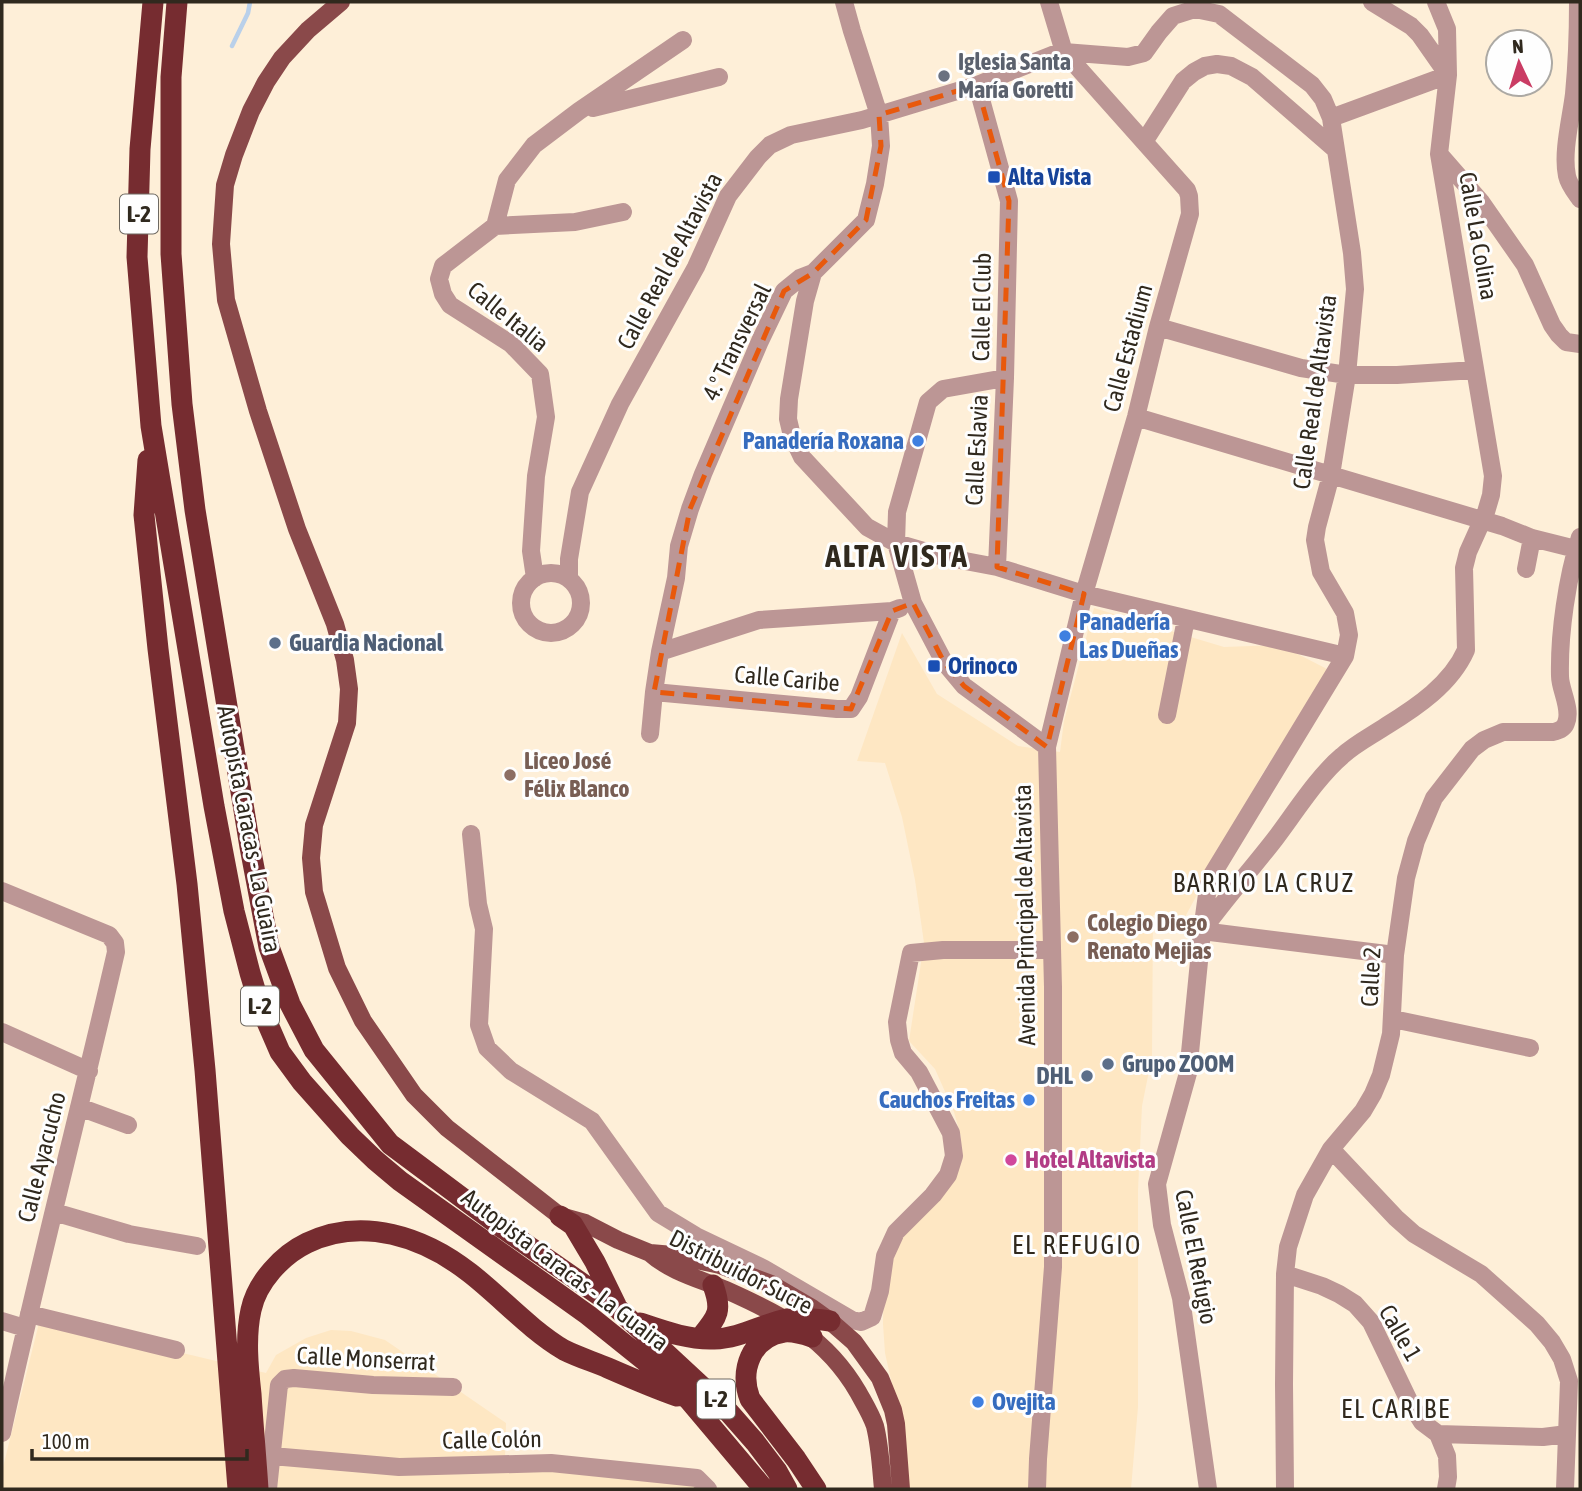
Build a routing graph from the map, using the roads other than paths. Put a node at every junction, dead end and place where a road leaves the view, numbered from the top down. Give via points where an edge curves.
1 (153, 2) edge
2 (177, 2) edge
3 (341, 2) edge
4 (844, 2) edge
5 (1049, 2) edge
6 (1372, 2) edge
7 (1436, 2) edge
8 (1578, 2) edge
9 (683, 40) dead end
10 (1064, 52) junction
11 (1448, 75) junction
12 (719, 77) dead end
13 (977, 85) junction
14 (579, 111) junction
15 (879, 115) junction
16 (1331, 118) junction
17 (1144, 142) junction
18 (1336, 150) junction
19 (1439, 153) junction
20 (1580, 199) edge
21 (622, 212) dead end
22 (495, 226) junction
23 (813, 273) junction
24 (1158, 327) junction
25 (1580, 344) edge
26 (1475, 370) junction
27 (1347, 375) junction
28 (1005, 378) junction
29 (1136, 416) junction
30 (150, 426) junction
31 (1331, 475) junction
32 (1483, 516) junction
33 (1532, 538) junction
34 (896, 543) junction
35 (1579, 545) edge
36 (997, 567) junction
37 (1526, 569) dead end
38 (535, 578) junction
39 (569, 579) junction
40 (1084, 594) junction
41 (913, 603) junction
42 (892, 611) junction
43 (1186, 619) junction
44 (660, 652) junction
45 (1345, 656) junction
46 (654, 692) junction
47 (1167, 715) dead end
48 (650, 734) dead end
49 (1047, 747) junction
50 (471, 834) dead end
51 (2, 891) edge
52 (1202, 931) junction
53 (1052, 950) junction
54 (1395, 955) junction
55 (1393, 1019) junction
56 (2, 1032) edge
57 (1530, 1048) dead end
58 (89, 1071) junction
59 (79, 1107) junction
60 (128, 1125) dead end
61 (1331, 1149) junction
62 (54, 1212) junction
63 (560, 1216) junction
64 (197, 1246) dead end
65 (650, 1253) junction
66 (1285, 1274) junction
67 (713, 1285) junction
68 (624, 1314) junction
69 (785, 1320) junction
70 (2, 1321) edge
71 (27, 1321) junction
72 (830, 1321) junction
73 (812, 1336) junction
74 (700, 1338) junction
75 (176, 1350) dead end
76 (453, 1387) dead end
77 (689, 1400) junction
78 (2, 1433) edge
79 (1438, 1434) junction
80 (1567, 1434) junction
81 (272, 1456) junction
82 (238, 1489) edge
83 (258, 1489) edge
84 (268, 1489) edge
85 (708, 1489) edge
86 (764, 1489) edge
87 (788, 1489) edge
88 (816, 1489) edge
89 (883, 1489) edge
90 (901, 1489) edge
91 (1037, 1489) edge
92 (1208, 1489) edge
93 (1285, 1489) edge
94 (1446, 1489) edge
95 (1565, 1489) edge

1 - 30 highway, Autopista Caracas - La Guaira / L-2 via 140,149 137,257
2 - 68 highway, Autopista Caracas - La Guaira / L-2 via 171,77 171,254 182,404 197,524 269,947 290,1004 314,1050 390,1143
3 - 63 main road via 282,58 251,111 225,185 221,244 226,300 258,411 345,660 347,723 314,825 314,892 338,968 363,1021 414,1095 447,1128
4 - 15 street, 4.° Transversal
5 - 10 street, Calle Estadium
6 - 11 street via 1411,26
7 - 11 street, Calle La Colina via 1447,29
8 - 20 street via 1576,70 1565,159 1571,187
9 - 14 street
10 - 13 street, Calle Real de Altavista
10 - 16 street, Calle Real de Altavista via 1128,57 1144,53 1173,16 1195,9 1219,14 1312,85
10 - 17 street, Calle Estadium
11 - 16 street
11 - 19 street, Calle La Colina
12 - 14 street
13 - 15 street, Calle Real de Altavista
13 - 28 street, Calle El Club via 1009,201
14 - 22 street via 534,145 507,180
15 - 23 street, 4.° Transversal via 881,146 866,220
15 - 39 street, Calle Real de Altavista via 791,135 770,145 728,196 696,267 620,404 580,492
16 - 18 street, Calle Real de Altavista
17 - 18 street via 1183,81 1205,66 1217,64 1252,77
17 - 24 street, Calle Estadium via 1187,190 1190,203
18 - 27 street, Calle Real de Altavista via 1355,289
19 - 25 street via 1525,265 1559,335 1566,342
19 - 26 street, Calle La Colina
21 - 22 street via 575,222
22 - 38 street, Calle Italia via 443,266 439,279 450,305 510,344 540,374 546,417 531,551
23 - 34 street via 789,399 792,436 802,457 867,527
23 - 44 street, 4.° Transversal via 783,291 703,474 679,546
24 - 27 street via 1301,368
24 - 29 street, Calle Estadium
26 - 27 street
26 - 32 street, Calle La Colina via 1493,476
27 - 31 street, Calle Real de Altavista
28 - 34 street, Calle El Club via 943,389 928,402 897,512
28 - 36 street, Calle Eslavia
29 - 31 street
29 - 40 street, Calle Estadium
30 - 77 highway, Autopista Caracas - La Guaira / L-2 via 234,911 260,1006 280,1052 375,1160 588,1315
30 - 82 highway via 144,515 190,910
31 - 32 street
31 - 45 street, Calle Real de Altavista via 1315,540 1321,572 1345,613 1349,635
32 - 33 street
32 - 52 street, Calle La Colina via 1464,568 1466,650 1461,662 1436,691 1340,757
33 - 35 street
33 - 37 street
34 - 36 street
34 - 41 street, Calle El Club
35 - 54 street, Calle 2 via 1562,630 1560,678 1566,723 1553,732 1503,732 1484,740 1434,798 1406,878
36 - 40 street
38 - 39 street via 552,573
38 - 39 street via 523,593 522,613 534,628 552,634 578,618 581,597
40 - 43 street
40 - 49 street, Calle Estadium
41 - 42 street
41 - 49 street, Calle El Club via 944,662 964,685
42 - 44 street via 759,620
42 - 46 street, Calle Caribe via 851,709
43 - 45 street
43 - 47 street
44 - 46 street, 4.° Transversal
45 - 52 street, Calle El Refugio via 1218,863 1208,887
46 - 48 street, 4.° Transversal
49 - 53 street, Avenida Principal de Altavista
50 - 53 street via 484,929 478,1025 486,1048 511,1071 592,1121 658,1213 861,1322 872,1317 885,1256 896,1232 933,1195 948,1175 954,1156 951,1133 919,1072 903,1053 900,1040 897,1022 911,953
51 - 58 street, Calle Ayacucho via 109,935 115,943
52 - 54 street
52 - 92 street, Calle El Refugio via 1188,1073 1157,1184 1162,1225 1181,1298
53 - 91 street, Avenida Principal de Altavista via 1053,1267
54 - 55 street, Calle 2
55 - 57 street
55 - 61 street, Calle 2 via 1388,1052 1373,1094
56 - 58 street
58 - 59 street, Calle Ayacucho
59 - 60 street
59 - 62 street, Calle Ayacucho
61 - 66 street, Calle 2 via 1305,1195
61 - 80 street via 1414,1234 1481,1274 1552,1342 1569,1381
62 - 64 street via 129,1234
62 - 71 street, Calle Ayacucho
63 - 65 main road
63 - 68 highway via 573,1224
65 - 67 main road, Distribuidor Sucre via 671,1269
65 - 72 main road, Distribuidor Sucre via 750,1275 793,1295
66 - 79 street, Calle 1 via 1322,1286 1355,1304 1380,1339 1422,1422
66 - 93 street, Calle 2
67 - 69 main road, Distribuidor Sucre
67 - 74 highway via 718,1315
68 - 74 highway via 673,1334
68 - 87 highway, Autopista Caracas - La Guaira / L-2 via 726,1409
69 - 72 highway
69 - 73 main road, Distribuidor Sucre
69 - 74 highway via 732,1337
70 - 71 street
71 - 75 street
71 - 78 street, Calle Ayacucho
72 - 90 main road, Distribuidor Sucre via 869,1360 888,1395 896,1424
73 - 88 highway via 785,1332 765,1340 756,1347 745,1374 750,1399
73 - 89 main road, Distribuidor Sucre via 840,1364 874,1423
76 - 81 street, Calle Monserrat via 285,1379 279,1385
77 - 83 highway via 566,1351 539,1334 469,1272 422,1245 382,1232 339,1232 300,1247 274,1268 259,1287 251,1308 248,1359
77 - 86 highway, Autopista Caracas - La Guaira / L-2
79 - 80 street
79 - 94 street, Calle 1 via 1447,1456
80 - 95 street
81 - 84 street
81 - 85 street, Calle Colón via 399,1467 551,1463 697,1478

